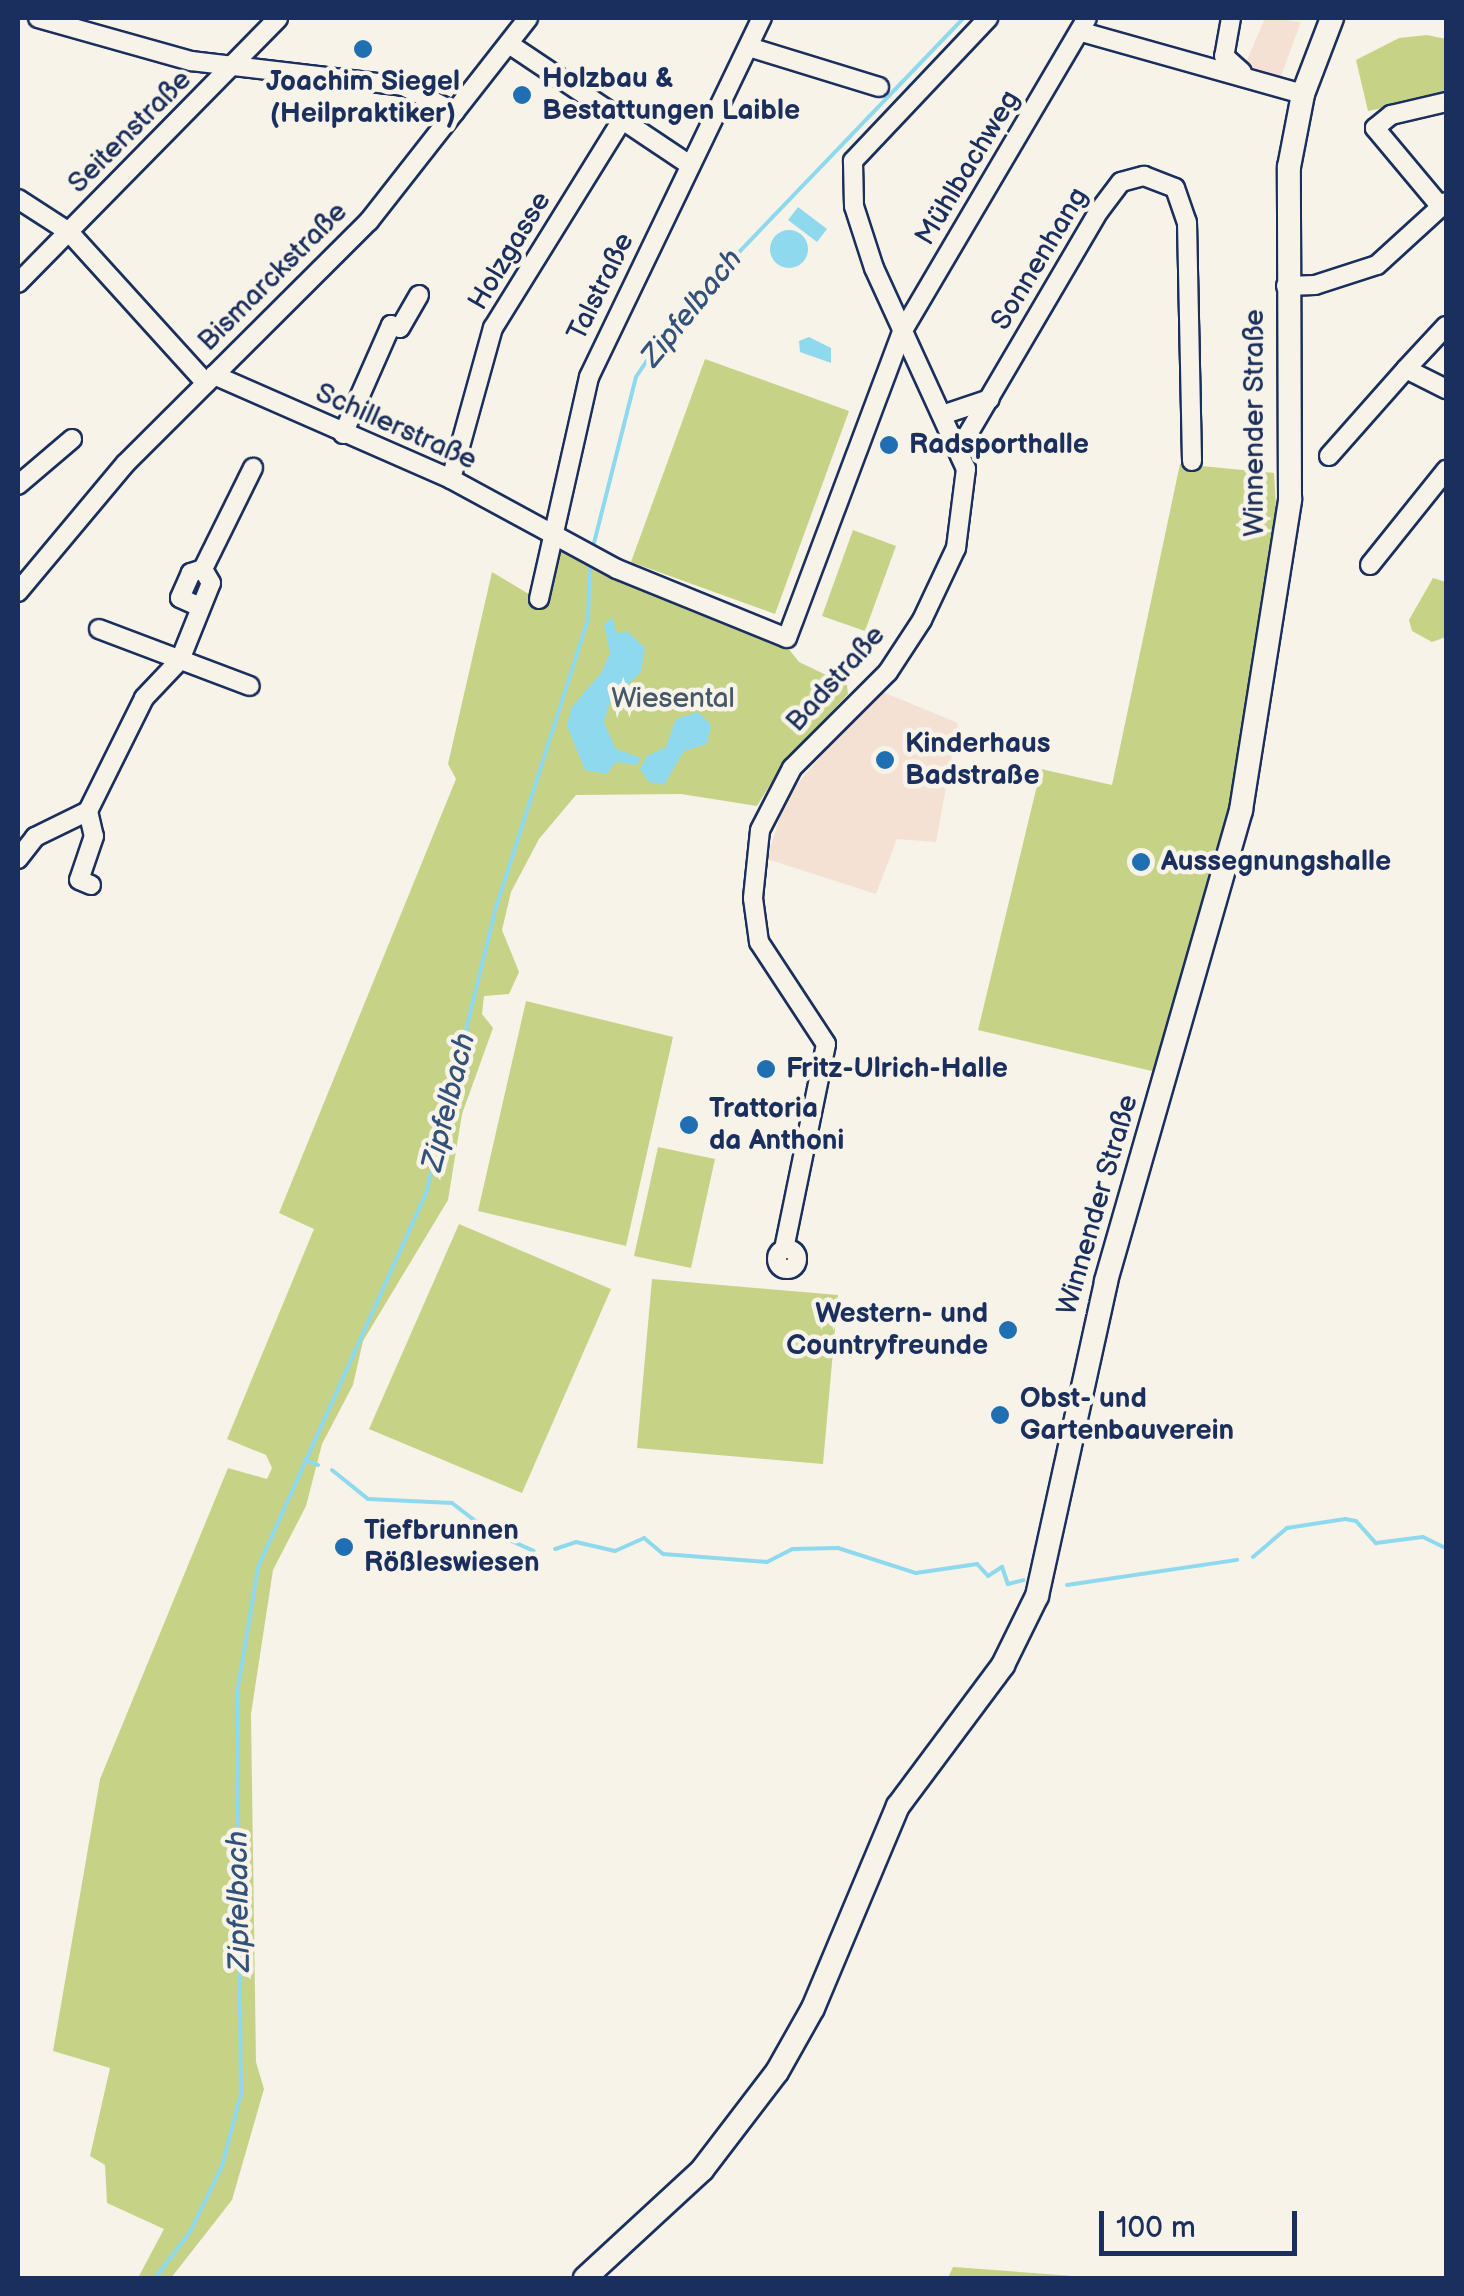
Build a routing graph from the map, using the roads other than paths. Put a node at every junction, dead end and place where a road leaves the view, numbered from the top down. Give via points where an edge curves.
1 (38, 18) edge
2 (278, 18) edge
3 (528, 18) edge
4 (762, 18) edge
5 (988, 18) edge
6 (1231, 18) edge
7 (1332, 18) edge
8 (60, 21) edge
9 (1084, 25) edge
10 (509, 44) junction
11 (749, 48) junction
12 (233, 68) junction
13 (1256, 80) junction
14 (879, 87) dead end
15 (1304, 94) junction
16 (1446, 102) edge
17 (455, 112) junction
18 (622, 120) junction
19 (690, 165) junction
20 (18, 199) edge
21 (1444, 205) edge
22 (69, 232) junction
23 (18, 283) edge
24 (1286, 286) junction
25 (419, 295) dead end
26 (1446, 326) edge
27 (902, 332) junction
28 (1406, 370) junction
29 (210, 379) junction
30 (1446, 389) edge
31 (990, 399) junction
32 (945, 414) junction
33 (343, 434) junction
34 (72, 439) dead end
35 (960, 446) junction
36 (1329, 456) dead end
37 (1192, 461) dead end
38 (253, 468) dead end
39 (1446, 470) edge
40 (451, 479) junction
41 (18, 485) edge
42 (552, 535) junction
43 (41, 562) junction
44 (1370, 565) dead end
45 (616, 570) joint
46 (18, 575) edge
47 (18, 592) edge
48 (538, 599) dead end
49 (99, 629) dead end
50 (180, 660) junction
51 (250, 686) dead end
52 (88, 811) junction
53 (18, 859) edge
54 (91, 885) dead end
55 (784, 1249) dead end
56 (585, 2278) edge

1 - 8 street
2 - 12 street, Seitenstraße
3 - 10 street, Bismarckstraße
4 - 11 street, Talstraße
5 - 27 street, Badstraße via 853,161 863,237
6 - 13 street via 1224,56
7 - 15 main road, Winnender Straße
8 - 12 street
9 - 13 street
9 - 27 street, Mühlbachweg
10 - 17 street, Bismarckstraße
10 - 18 street
11 - 14 street
11 - 19 street, Talstraße
12 - 17 street via 403,86
12 - 22 street, Seitenstraße
13 - 15 street
15 - 24 main road, Winnender Straße via 1287,186
16 - 21 street via 1391,115 1376,128
17 - 29 street, Bismarckstraße via 320,275
18 - 19 street
18 - 40 street, Holzgasse via 493,328
19 - 42 street, Talstraße via 589,377
20 - 22 street, Schillerstraße
21 - 24 street via 1377,265 1314,285
22 - 23 street, Seitenstraße
22 - 29 street, Schillerstraße
24 - 56 main road, Winnender Straße via 1288,524 1242,810 1098,1312 1037,1596 1003,1665 890,1820 828,1974 777,2072 702,2170
25 - 33 street via 400,328 391,325
26 - 28 street
27 - 32 street, Badstraße
27 - 45 street, Mühlbachweg via 786,638
28 - 30 street
28 - 36 street
29 - 33 street, Schillerstraße
29 - 43 street, Bismarckstraße
31 - 32 street
31 - 35 street, Sonnenhang
31 - 37 street, Sonnenhang via 1114,189 1131,179 1157,178 1180,194 1187,222
32 - 35 street, Badstraße
33 - 40 street, Schillerstraße
34 - 41 street
35 - 55 street, Badstraße via 962,511 942,585 888,672 779,787 754,854 759,942 826,1044
38 - 50 street via 203,569 212,578
39 - 44 street
40 - 42 street, Schillerstraße
42 - 45 street, Schillerstraße
42 - 48 street, Talstraße
43 - 46 street, Bismarckstraße
43 - 47 street, Bismarckstraße
49 - 50 street
50 - 51 street
50 - 52 street via 144,698
52 - 53 street via 34,837
52 - 54 street via 94,836 78,880

